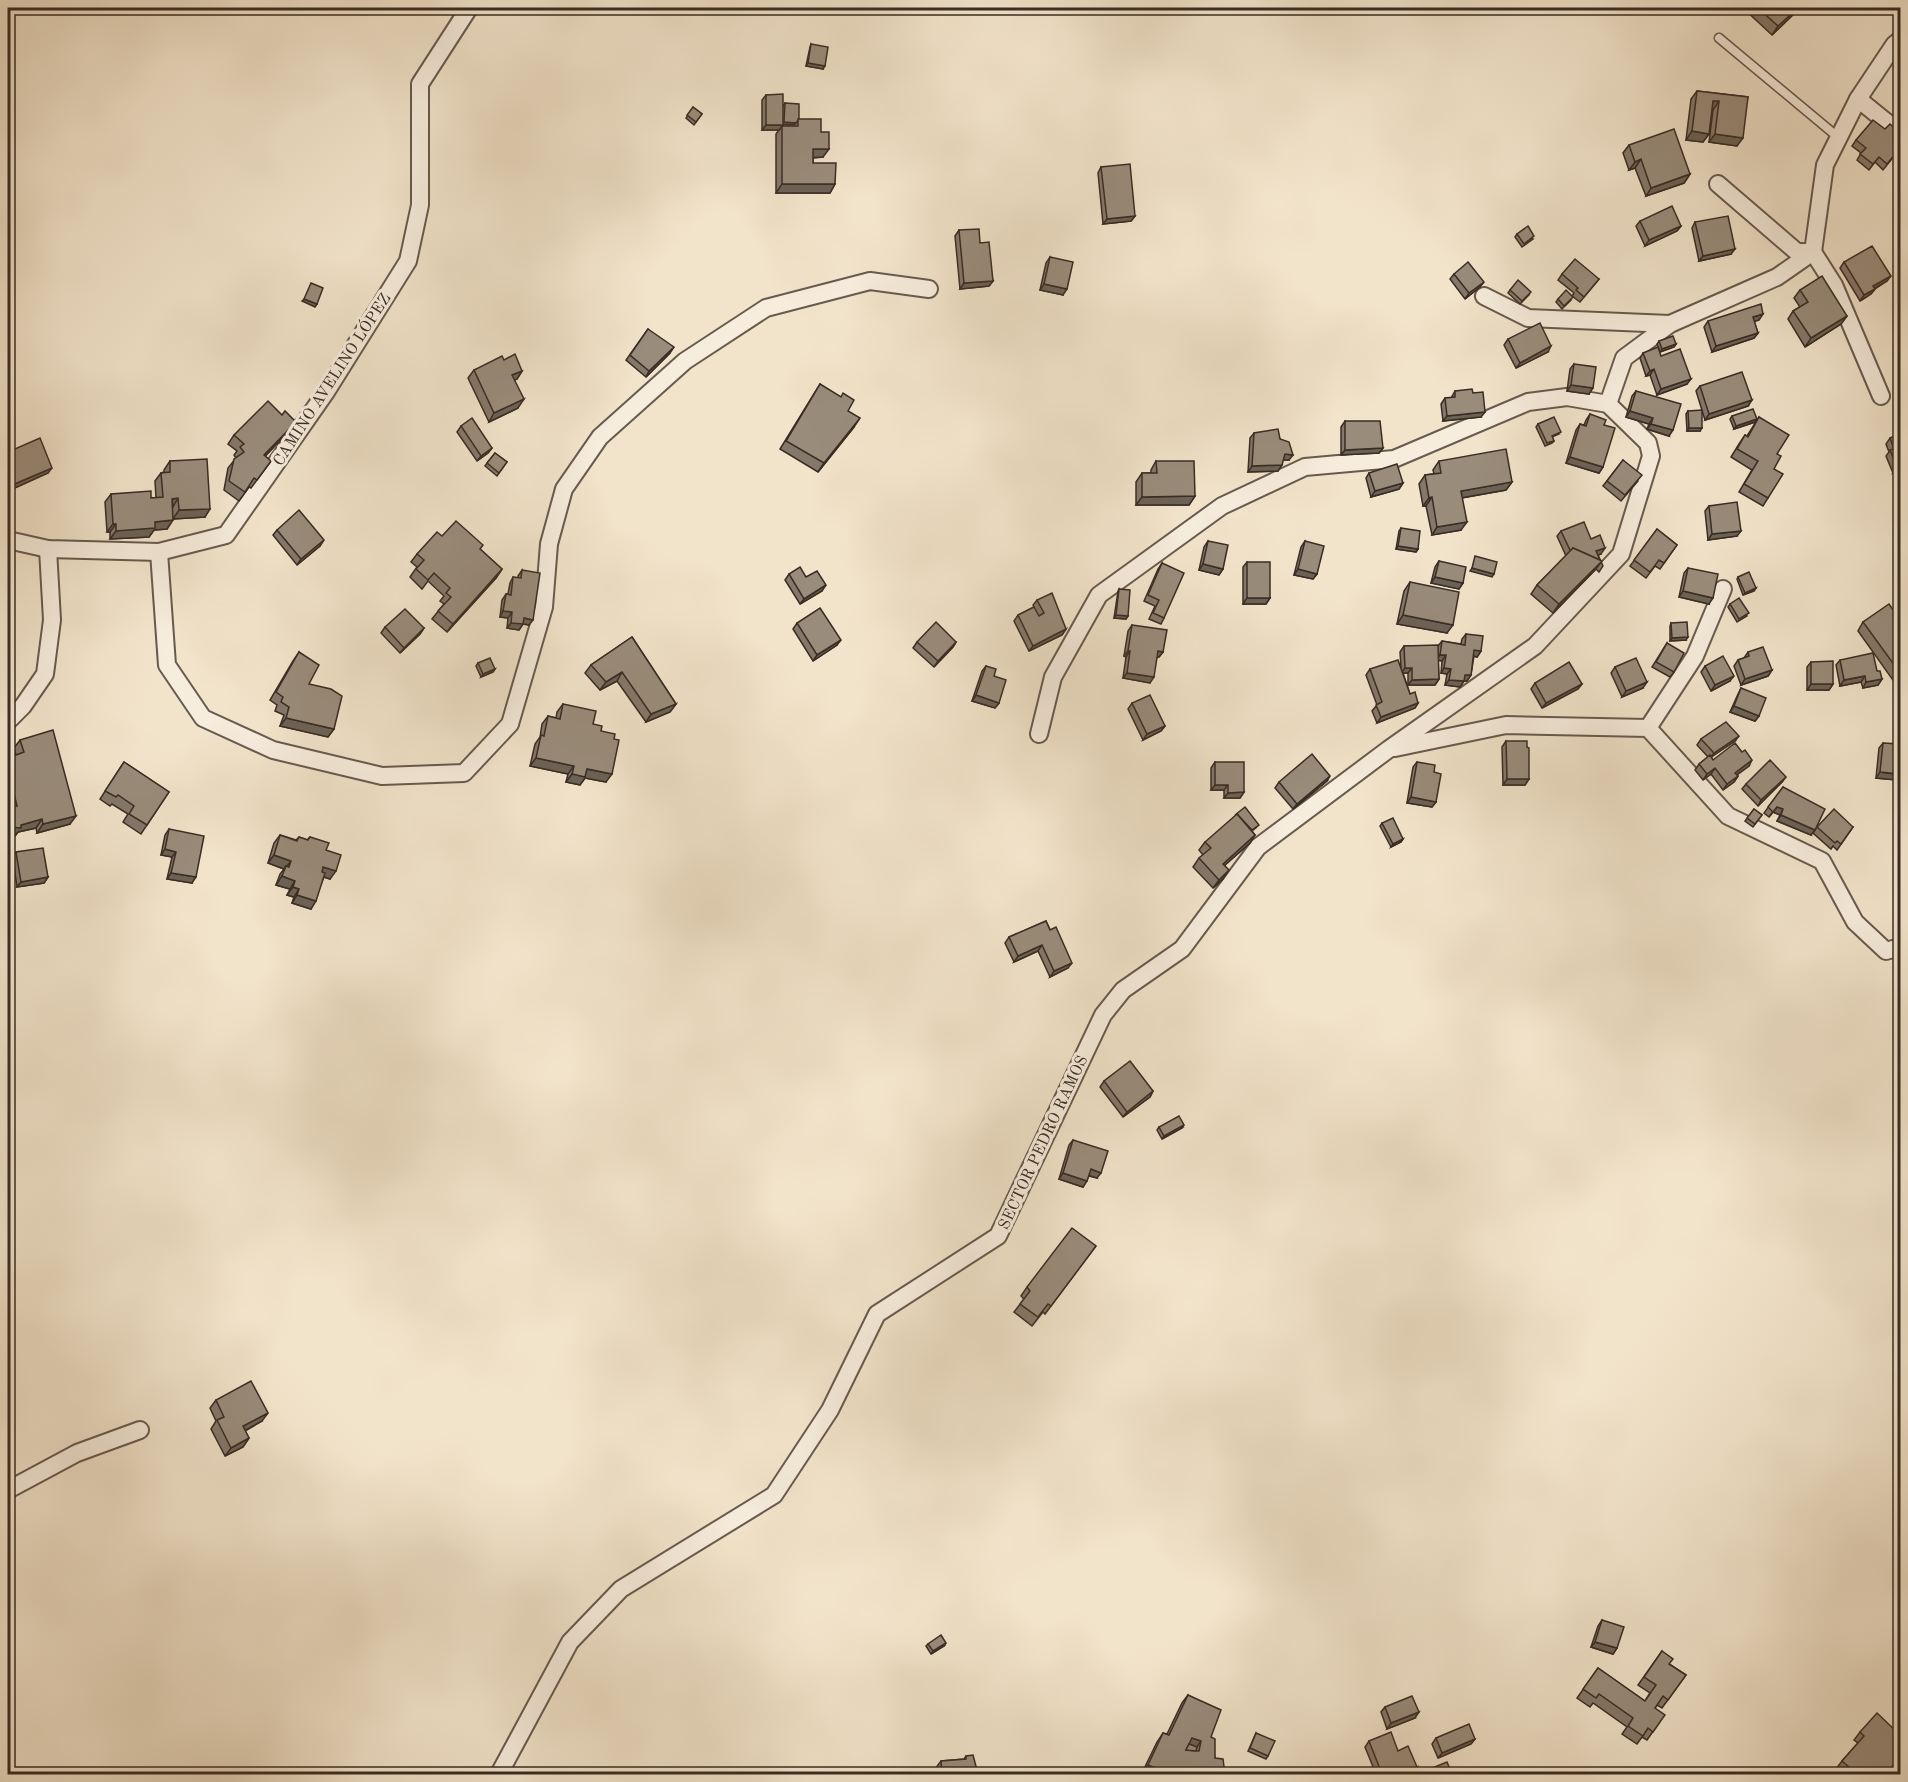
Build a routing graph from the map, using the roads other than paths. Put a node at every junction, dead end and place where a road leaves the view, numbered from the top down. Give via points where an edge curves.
1 (469, 8) edge
2 (1719, 38) dead end
3 (1900, 40) edge
4 (1858, 99) junction
5 (1900, 133) edge
6 (1839, 138) junction
7 (1718, 184) dead end
8 (1813, 252) junction
9 (929, 289) dead end
10 (1484, 296) dead end
11 (1670, 324) junction
12 (1881, 396) dead end
13 (1608, 404) junction
14 (8, 540) edge
15 (48, 549) junction
16 (159, 552) junction
17 (1723, 589) dead end
18 (8, 721) edge
19 (1648, 728) junction
20 (1039, 734) dead end
21 (1389, 749) junction
22 (1900, 947) edge
23 (140, 1430) dead end
24 (8, 1490) edge
25 (499, 1774) edge

1 - 16 street, CAMINO AVELINO LÓPEZ via 420,84 420,205 408,261 326,392 226,535
2 - 6 lane
3 - 4 street
4 - 5 street
4 - 6 street
6 - 8 street via 1825,165
7 - 8 street via 1797,252
8 - 11 street via 1778,277
8 - 12 street via 1834,285
9 - 16 street via 870,281 766,308 685,361 600,437 564,489 549,544 544,607 510,724 465,773 382,776 273,750 203,718 166,665
10 - 11 street via 1528,318
11 - 13 street via 1623,358
13 - 20 street via 1567,397 1528,402 1394,459 1305,467 1222,506 1099,595 1053,677
13 - 21 street, SECTOR PEDRO RAMOS via 1648,443 1651,456 1621,554 1535,646
14 - 15 street, CAMINO AVELINO LÓPEZ
15 - 16 street, CAMINO AVELINO LÓPEZ
15 - 18 street via 52,620 45,674
17 - 19 street via 1695,656
19 - 21 street via 1506,725
19 - 22 street via 1728,816 1822,861 1855,922 1886,951
21 - 25 street, SECTOR PEDRO RAMOS via 1258,847 1182,949 1123,990 1103,1014 998,1236 877,1314 830,1410 774,1495 621,1589 570,1642
23 - 24 street via 77,1453

